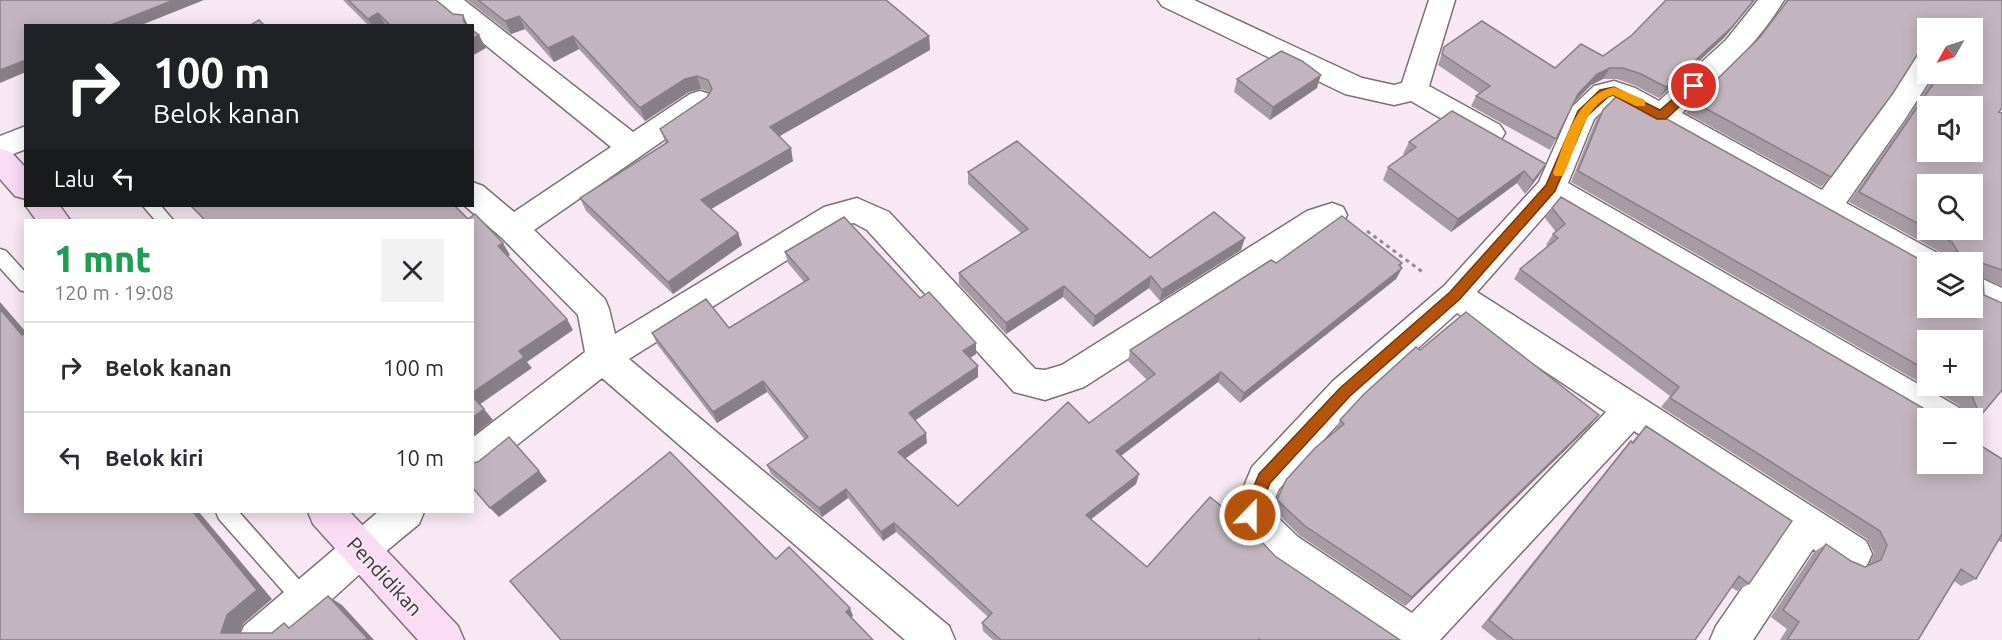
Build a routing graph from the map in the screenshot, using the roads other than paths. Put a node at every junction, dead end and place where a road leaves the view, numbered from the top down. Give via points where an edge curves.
1 (447, 0) edge
2 (1171, 0) edge
3 (1442, 0) edge
4 (1771, 0) edge
5 (1917, 77) edge
6 (1414, 90) junction
7 (700, 101) edge
8 (1662, 116) junction
9 (24, 138) edge
10 (632, 147) junction
11 (0, 148) edge
12 (0, 160) edge
13 (1541, 167) junction
14 (24, 186) edge
15 (474, 196) edge
16 (42, 207) edge
17 (152, 207) edge
18 (1826, 207) junction
19 (1332, 215) road end
20 (54, 219) edge
21 (164, 219) edge
22 (513, 229) junction
23 (0, 256) edge
24 (1917, 257) edge
25 (24, 283) edge
26 (1983, 293) edge
27 (1455, 296) junction
28 (2002, 304) edge
29 (603, 358) junction
30 (1930, 408) edge
31 (1631, 410) junction
32 (474, 457) edge
33 (227, 513) edge
34 (327, 513) edge
35 (405, 513) edge
36 (1808, 525) junction
37 (360, 549) junction
38 (1852, 554) dead end
39 (304, 600) junction
40 (1417, 639) edge
41 (258, 640) edge
42 (444, 640) edge
43 (935, 640) edge
44 (1730, 640) edge

1 - 10 street
2 - 6 street via 1355,87 1394,95
3 - 6 street
4 - 8 street via 1725,56
5 - 18 street
6 - 13 street
7 - 10 street
8 - 13 street via 1625,95 1604,93 1582,114
8 - 18 street
9 - 11 street
10 - 22 street
12 - 14 street
13 - 27 street
13 - 30 street
15 - 22 street
16 - 20 street
17 - 21 lane
18 - 24 street
19 - 29 street via 1318,220 1071,377 1045,385 1026,382 878,221 857,210 835,215
22 - 29 street via 593,309
23 - 25 lane
26 - 28 street
27 - 31 street
27 - 40 street via 1345,392 1265,478 1250,515 1285,550
29 - 32 street
29 - 43 street
31 - 36 street
31 - 40 street
33 - 39 lane
34 - 37 street, Pendidikan
35 - 37 street
36 - 38 street
36 - 44 street
37 - 39 street
37 - 42 street, Pendidikan
39 - 41 street

